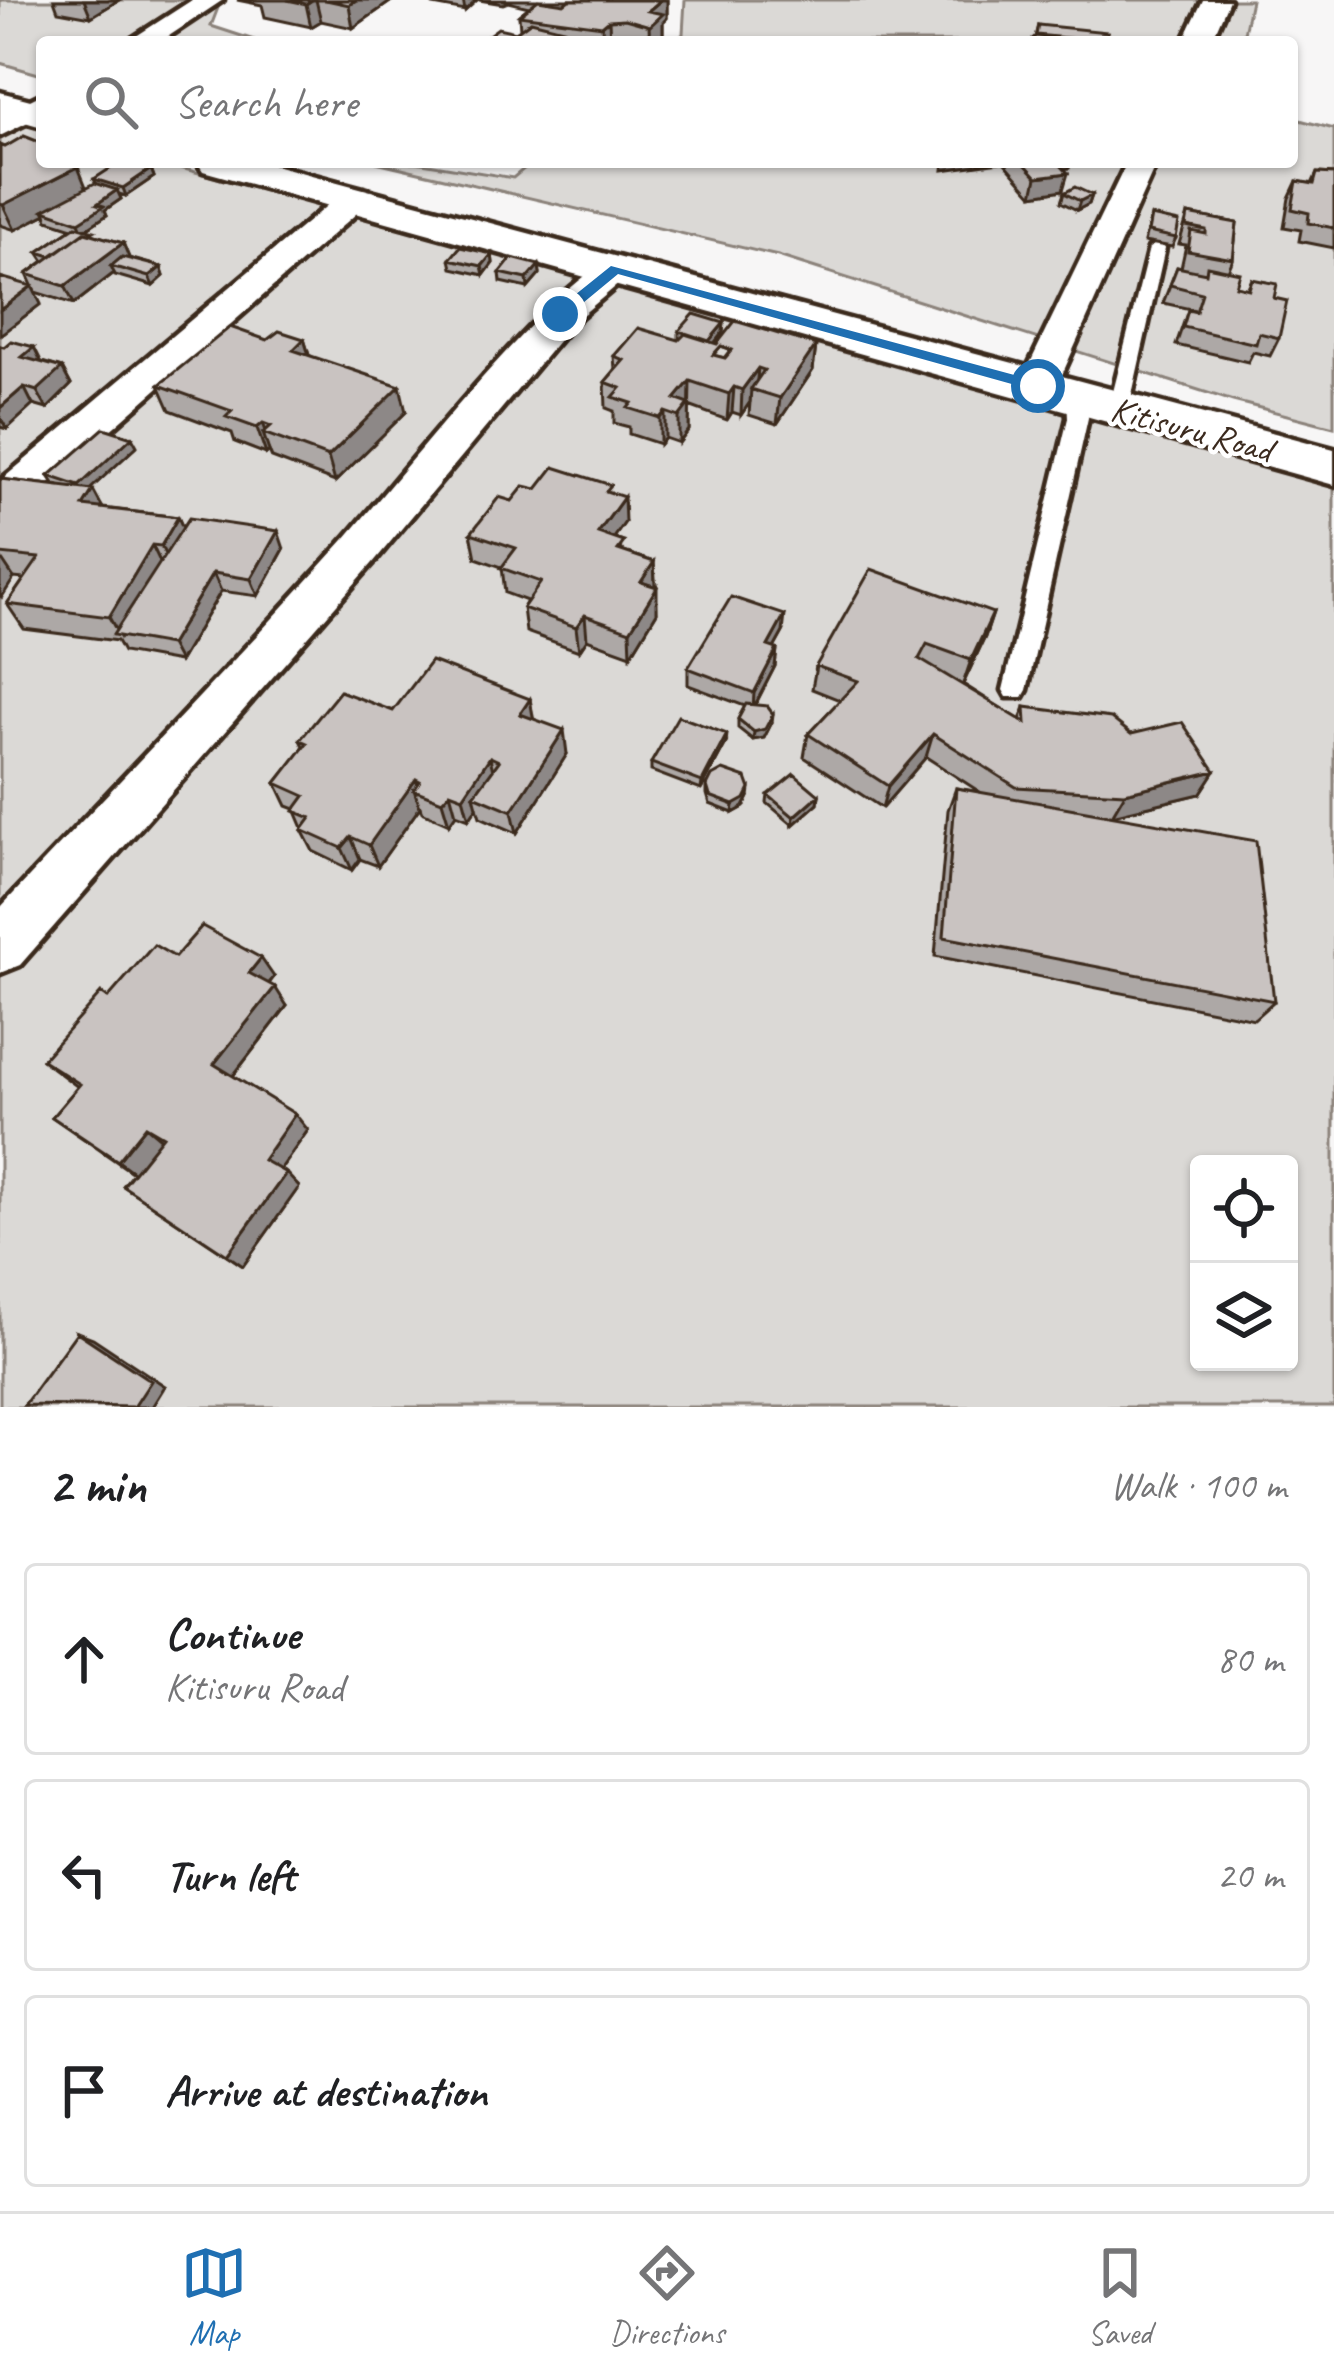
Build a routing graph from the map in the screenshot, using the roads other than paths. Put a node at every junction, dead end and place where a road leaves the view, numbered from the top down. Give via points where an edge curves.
1 (210, 0) edge
2 (1216, 0) edge
3 (151, 36) edge
4 (1200, 36) edge
5 (239, 168) edge
6 (1140, 168) edge
7 (354, 199) junction
8 (1157, 248) edge
9 (616, 268) junction
10 (1078, 397) junction
11 (1334, 467) edge
12 (0, 504) edge
13 (1015, 690) dead end
14 (0, 946) edge

1 - 3 street
2 - 4 street
5 - 7 street, Kitisuru Road
6 - 10 street
7 - 9 street, Kitisuru Road
7 - 12 street
8 - 10 lane
9 - 10 street, Kitisuru Road
9 - 14 street via 560,314 357,554
10 - 11 street, Kitisuru Road
10 - 13 lane

